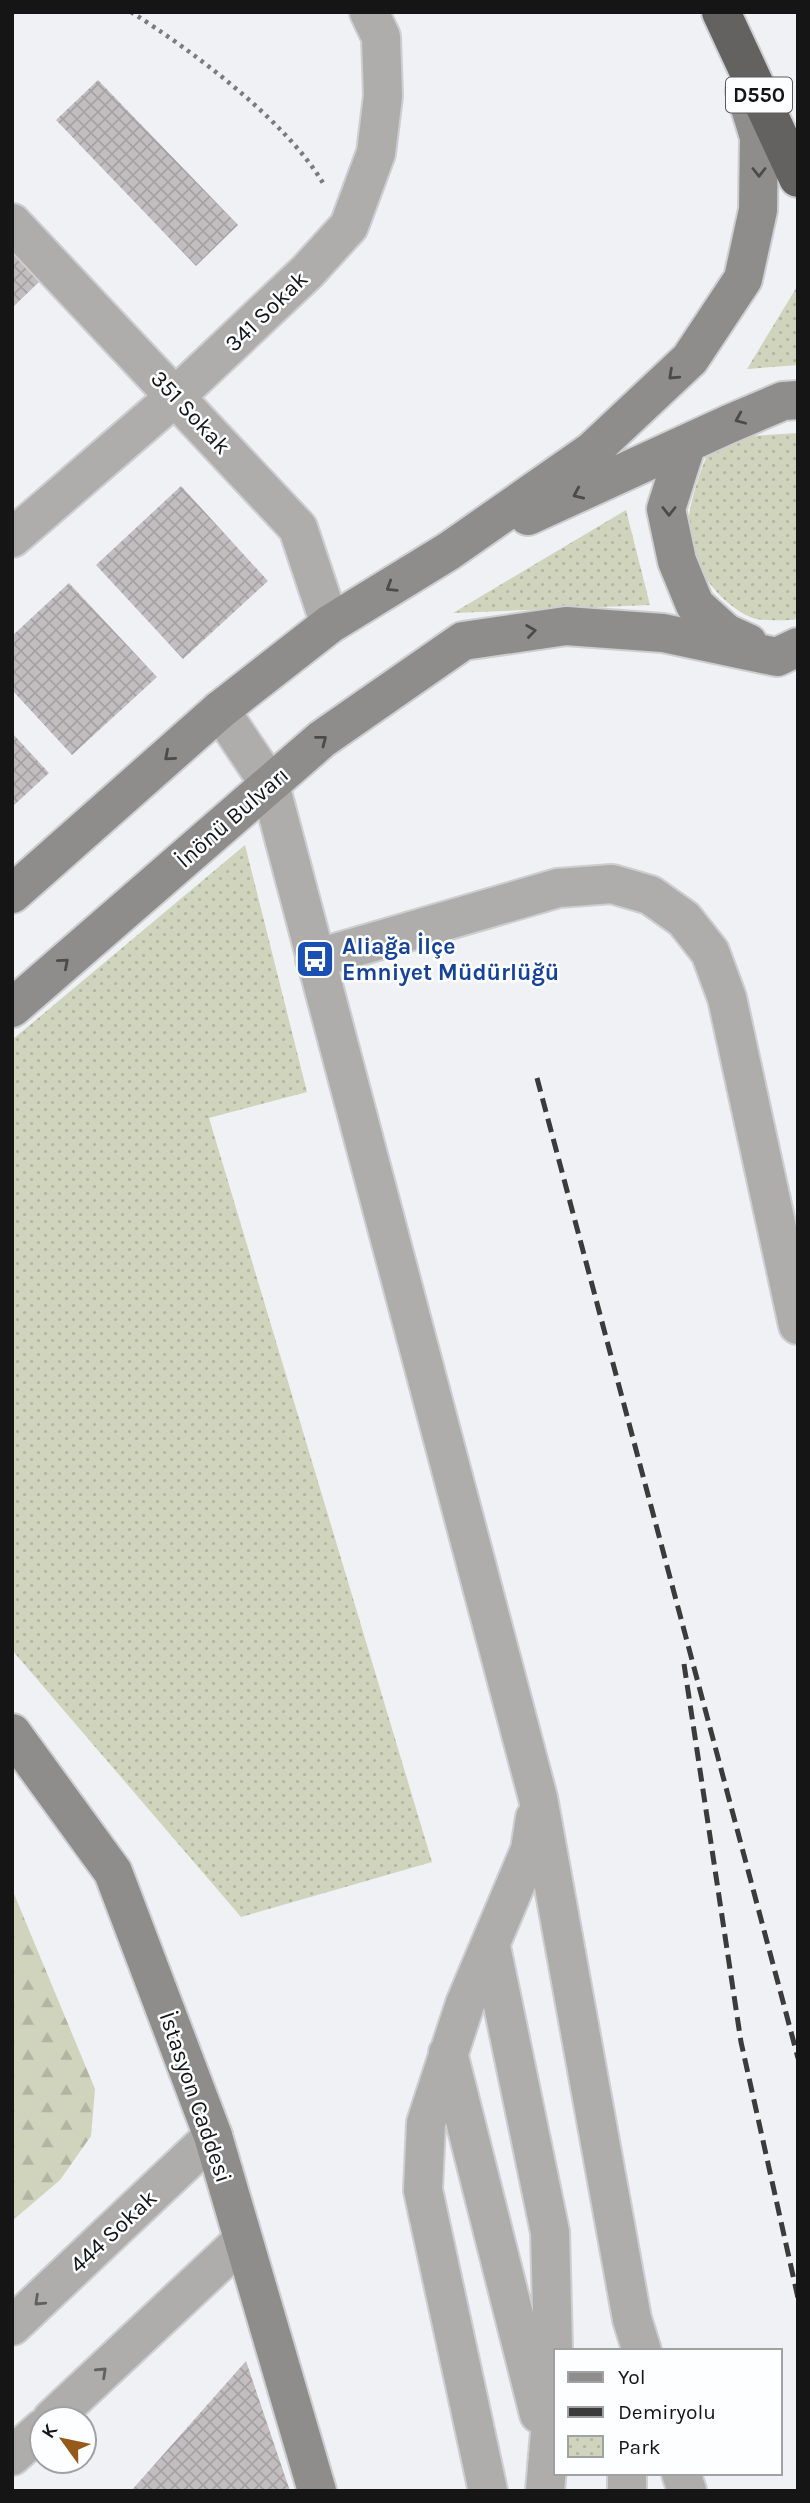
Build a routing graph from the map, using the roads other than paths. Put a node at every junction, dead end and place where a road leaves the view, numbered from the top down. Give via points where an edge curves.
1 (369, 12) edge
2 (720, 12) edge
3 (798, 178) edge
4 (12, 223) edge
5 (176, 396) junction
6 (798, 400) edge
7 (685, 446) junction
8 (12, 538) edge
9 (449, 551) junction
10 (330, 624) junction
11 (791, 656) edge
12 (220, 710) junction
13 (270, 785) junction
14 (12, 894) edge
15 (315, 959) junction
16 (12, 1008) edge
17 (798, 1325) edge
18 (12, 1733) edge
19 (538, 1798) junction
20 (491, 1947) junction
21 (448, 2053) junction
22 (213, 2136) junction
23 (243, 2240) junction
24 (12, 2326) edge
25 (635, 2340) edge
26 (67, 2405) edge
27 (28, 2441) edge
28 (12, 2456) edge
29 (547, 2474) edge
30 (317, 2491) edge
31 (488, 2491) edge

1 - 5 street, 341 Sokak via 381,37 383,96 376,153 349,226
2 - 3 highway, D550
2 -> 9 street via 759,136 758,210 743,279 690,359 592,451
4 - 5 street, 351 Sokak
5 - 8 street, 341 Sokak
5 - 10 street, 351 Sokak via 298,528
6 -> 7 street via 783,401
7 -> 9 street
7 -> 11 street via 666,509 677,561 695,605 726,634
9 -> 10 street
10 - 12 street
13 -> 11 street, İnönü Bulvarı via 322,739 463,641 566,626 663,633
12 - 13 street
12 -> 14 street
13 - 15 street
16 -> 13 street, İnönü Bulvarı
15 - 17 street via 558,888 612,884 650,895 684,919 710,952 727,998
15 - 19 street
18 - 22 street, İstasyon Caddesi via 113,1872
19 - 20 street via 530,1850
19 - 25 street
20 - 21 street
20 - 29 street via 550,2232 554,2385
21 - 29 street
21 - 31 street via 426,2123 423,2190
22 - 23 street, İstasyon Caddesi
22 -> 24 street, 444 Sokak
26 -> 23 street
23 - 30 street, İstasyon Caddesi
27 - 28 street

